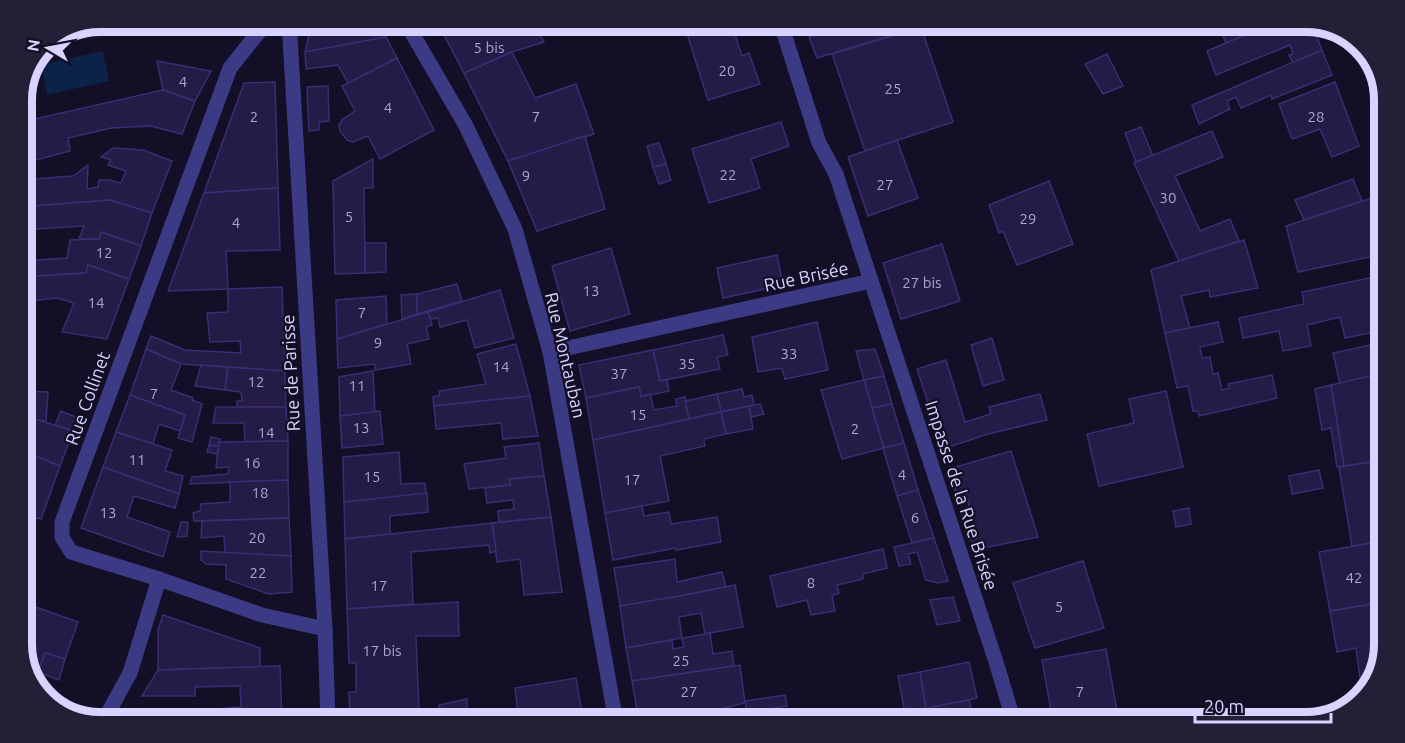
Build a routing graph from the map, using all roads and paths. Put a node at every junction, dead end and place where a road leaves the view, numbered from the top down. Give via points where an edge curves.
1 (259, 32) edge
2 (290, 32) edge
3 (411, 32) edge
4 (784, 32) edge
5 (871, 281) junction
6 (550, 352) junction
7 (159, 579) junction
8 (326, 629) junction
9 (109, 712) edge
10 (327, 712) edge
11 (614, 712) edge
12 (1011, 712) edge

1 - 7 street, Rue Collinet via 230,68 62,522 62,537 71,552
2 - 8 street, Rue de Parisse
3 - 6 street, Rue Montauban via 466,126 515,229
4 - 5 street, Rue Brisée via 819,143 836,174
5 - 6 street, Rue Brisée
5 - 12 street, Impasse de la Rue Brisée
6 - 11 street, Rue Montauban
7 - 8 street, Rue Collinet via 262,615
7 - 9 street via 130,674
8 - 10 street, Rue de Parisse

